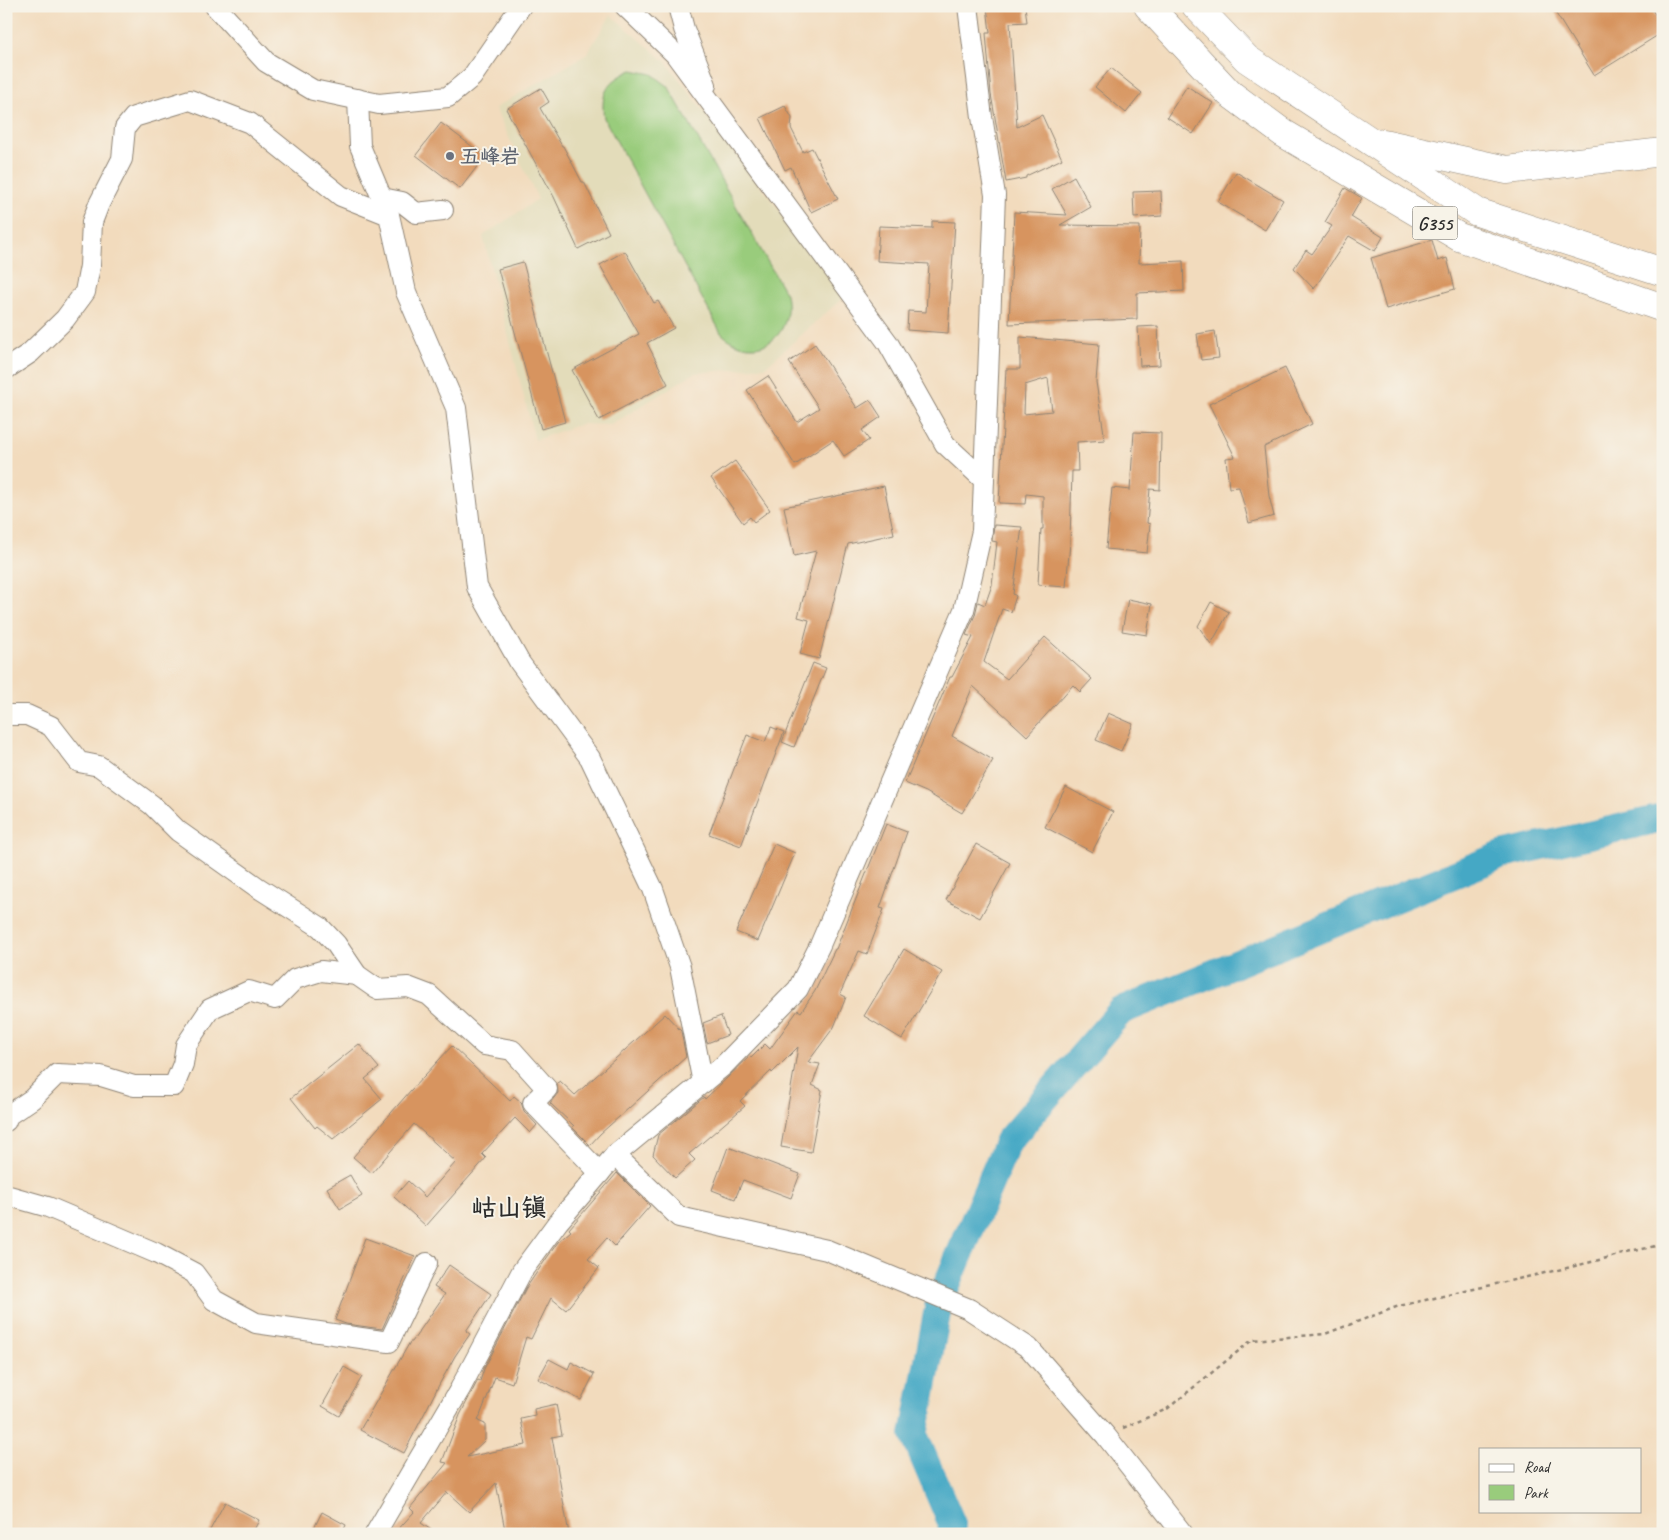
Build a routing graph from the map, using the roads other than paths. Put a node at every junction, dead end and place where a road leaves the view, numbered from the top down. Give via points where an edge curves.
1 (215, 6) edge
2 (521, 6) edge
3 (625, 6) edge
4 (678, 6) edge
5 (968, 6) edge
6 (1148, 6) edge
7 (1196, 6) edge
8 (358, 99) junction
9 (717, 113) junction
10 (1368, 140) junction
11 (1663, 152) edge
12 (385, 206) junction
13 (442, 210) dead end
14 (1663, 272) edge
15 (1663, 308) edge
16 (6, 368) edge
17 (984, 480) junction
18 (6, 715) edge
19 (357, 975) junction
20 (703, 1083) junction
21 (7, 1117) edge
22 (615, 1155) junction
23 (600, 1173) junction
24 (6, 1194) edge
25 (427, 1263) dead end
26 (375, 1534) edge
27 (1183, 1534) edge

1 - 8 street via 266,62 313,90
2 - 8 street via 472,76 448,98 379,104
3 - 9 street via 675,54
4 - 9 street
5 - 17 street via 996,195
6 - 15 highway, G355 via 1229,93 1283,133 1450,232
7 - 10 highway, G355 via 1247,58
8 - 12 street via 360,146
9 - 17 street via 888,343 945,444
10 - 11 highway via 1507,170
10 - 14 highway, G355 via 1477,212
12 - 13 street via 402,202 416,213
12 - 16 street via 341,196 250,123 207,106 190,100 134,117 125,128 122,159 92,222 85,292 30,353
12 - 20 street via 406,292 456,408 477,587 520,663 590,758 653,889 680,967
17 - 20 street via 982,530 964,610 820,945 798,989
18 - 19 street via 27,716 51,726 79,762 99,766 152,805 178,832 320,927
19 - 21 street via 321,971 295,979 275,999 249,991 210,1009 186,1045 174,1086 134,1086 101,1076 57,1074 32,1099
19 - 23 street via 377,989 408,987 429,995 484,1045 512,1050 547,1088 533,1103
20 - 22 street
22 - 23 street
22 - 27 street via 679,1217 827,1250 969,1309 1029,1348 1106,1436
23 - 26 street via 522,1271 460,1389
24 - 25 street via 48,1207 156,1253 194,1273 214,1300 256,1323 389,1342

